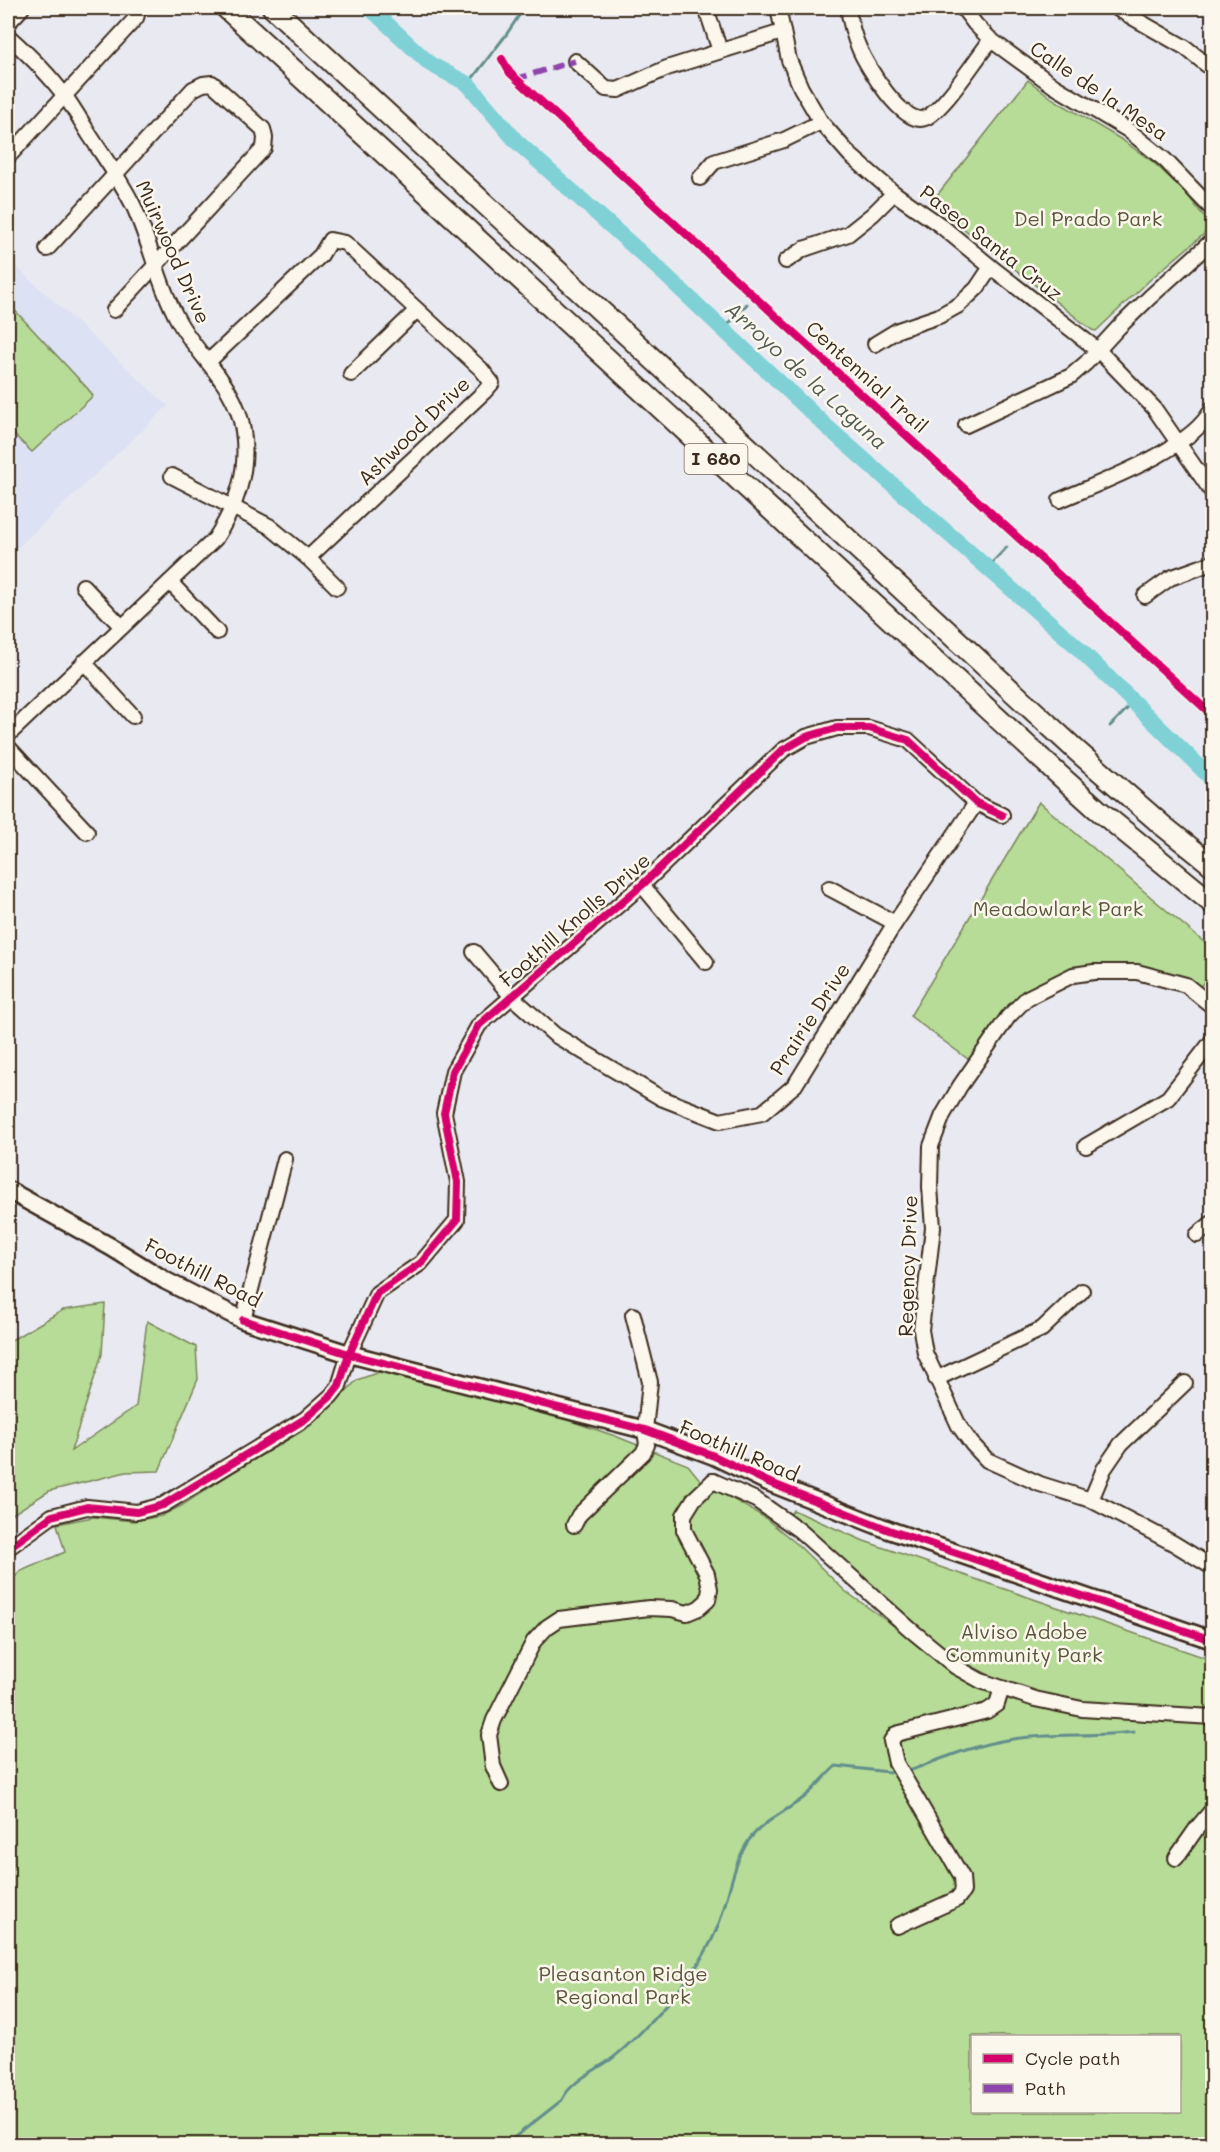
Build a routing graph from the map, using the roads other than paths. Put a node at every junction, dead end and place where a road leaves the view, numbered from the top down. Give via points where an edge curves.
1 (22, 8) edge
2 (139, 8) edge
3 (226, 8) edge
4 (273, 8) edge
5 (705, 8) edge
6 (778, 8) edge
7 (848, 8) edge
8 (963, 8) edge
9 (1116, 8) edge
10 (8, 22) edge
11 (782, 32) junction
12 (8, 36) edge
13 (990, 40) junction
14 (720, 51) junction
15 (575, 61) dead end
16 (1212, 69) edge
17 (64, 95) junction
18 (821, 122) junction
19 (8, 158) edge
20 (116, 175) junction
21 (700, 178) dead end
22 (894, 193) junction
23 (1212, 209) edge
24 (1212, 241) edge
25 (47, 249) dead end
26 (786, 261) dead end
27 (156, 264) junction
28 (991, 267) junction
29 (114, 310) dead end
30 (417, 310) junction
31 (875, 344) dead end
32 (1099, 351) junction
33 (208, 362) junction
34 (351, 374) dead end
35 (1212, 409) edge
36 (966, 425) dead end
37 (1178, 442) junction
38 (172, 476) dead end
39 (1212, 492) edge
40 (1060, 500) dead end
41 (234, 508) junction
42 (308, 558) junction
43 (1212, 563) edge
44 (170, 582) junction
45 (83, 586) dead end
46 (337, 587) dead end
47 (1145, 596) dead end
48 (122, 627) junction
49 (217, 632) dead end
50 (84, 662) junction
51 (133, 716) dead end
52 (8, 735) edge
53 (8, 747) edge
54 (976, 803) junction
55 (1002, 815) dead end
56 (87, 832) dead end
57 (1212, 865) edge
58 (642, 885) junction
59 (829, 888) dead end
60 (1212, 903) edge
61 (895, 923) junction
62 (474, 952) dead end
63 (706, 962) dead end
64 (512, 997) junction
65 (1212, 1006) edge
66 (1212, 1041) edge
67 (1086, 1146) dead end
68 (285, 1159) dead end
69 (8, 1190) edge
70 (1212, 1222) edge
71 (1197, 1235) dead end
72 (1083, 1291) dead end
73 (633, 1315) dead end
74 (243, 1320) junction
75 (350, 1354) junction
76 (936, 1379) junction
77 (1185, 1383) dead end
78 (645, 1430) junction
79 (714, 1456) junction
80 (713, 1481) junction
81 (768, 1482) junction
82 (1091, 1500) junction
83 (574, 1525) dead end
84 (8, 1548) edge
85 (1212, 1568) edge
86 (1212, 1640) edge
87 (1212, 1649) edge
88 (1002, 1688) junction
89 (1212, 1718) edge
90 (501, 1784) dead end
91 (1212, 1810) edge
92 (1176, 1858) dead end
93 (897, 1926) dead end

1 - 10 street
2 - 17 street via 136,18
3 - 60 highway, I 680 via 1057,773
4 - 57 highway, I 680 via 1078,752
5 - 14 street
6 - 11 street, Paseo Santa Cruz
7 - 13 street via 859,50 877,81 909,116 925,118 939,107
8 - 13 street, Calle de la Mesa
9 - 16 street via 1186,48
11 - 14 street
11 - 18 street, Paseo Santa Cruz via 789,60
12 - 17 street, Muirwood Drive
13 - 23 street, Calle de la Mesa via 1054,86 1128,130 1165,159
14 - 15 street via 667,68 618,90 606,89
17 - 19 street
17 - 20 street, Muirwood Drive
18 - 21 street via 784,140 714,162
18 - 22 street, Paseo Santa Cruz via 850,155
20 - 25 street
20 - 27 street, Muirwood Drive via 135,208
20 - 27 street via 193,89 203,84 212,83 263,129 264,148
22 - 26 street via 848,234 804,249
22 - 28 street, Paseo Santa Cruz
24 - 32 street via 1134,312
27 - 29 street
27 - 33 street, Muirwood Drive via 180,323
28 - 31 street via 959,305 898,330
28 - 32 street, Paseo Santa Cruz
30 - 33 street, Ashwood Drive via 345,243 330,240 321,255
30 - 34 street
30 - 42 street, Ashwood Drive via 492,382
32 - 36 street via 1071,376
32 - 37 street, Paseo Santa Cruz via 1154,408
33 - 41 street, Muirwood Drive via 229,391 243,430 243,480
35 - 37 street via 1199,428
37 - 39 street, Paseo Santa Cruz
37 - 40 street via 1143,463
38 - 41 street
41 - 42 street via 269,526
41 - 44 street, Muirwood Drive via 215,538
42 - 46 street
43 - 47 street via 1170,578
44 - 48 street, Muirwood Drive
44 - 49 street
45 - 48 street
48 - 50 street, Muirwood Drive
50 - 51 street
50 - 52 street, Muirwood Drive
53 - 56 street
54 - 55 street, Foothill Knolls Drive
54 - 58 street, Foothill Knolls Drive via 908,740 869,728 837,728 806,736 783,750
54 - 61 street, Prairie Drive
58 - 63 street
58 - 64 street, Foothill Knolls Drive
59 - 61 street
61 - 64 street, Prairie Drive via 795,1084 762,1113 720,1121 660,1098 555,1035
62 - 64 street, Prairie Drive
64 - 75 street, Foothill Knolls Drive via 479,1025 453,1071 444,1113 458,1182 457,1220 421,1263 376,1293
65 - 76 street, Regency Drive via 1186,985 1137,972 1094,972 1073,975 1053,984 1027,998 1008,1017 960,1086 943,1115 932,1146 933,1228 921,1330
66 - 67 street via 1168,1098
68 - 74 street
69 - 74 main road, Foothill Road via 166,1281
70 - 71 street
72 - 76 street via 1042,1329
73 - 78 street via 650,1382
74 - 75 main road, Foothill Road
75 - 78 main road, Foothill Road
75 - 84 street, Foothill Knolls Drive via 339,1386 305,1419 163,1505 137,1512 87,1507 52,1516
76 - 82 street, Regency Drive via 959,1426 987,1460 1040,1484
77 - 82 street via 1121,1444 1104,1469
78 - 79 main road, Foothill Road
78 - 83 street via 647,1445 643,1453 579,1515
79 - 80 street
79 - 81 main road, Foothill Road
80 - 88 street via 756,1500 799,1530 956,1667 981,1682
80 - 90 street via 684,1515 684,1530 707,1574 708,1600 687,1613 649,1608 559,1619 547,1627 534,1641 489,1735 493,1766
81 - 86 main road, Foothill Road via 889,1530
81 - 87 main road, Foothill Road via 804,1504 886,1538
82 - 85 street, Regency Drive
88 - 89 street via 1082,1709
88 - 93 street via 997,1704 987,1711 896,1734 891,1742 896,1762 962,1877 963,1891 957,1899
91 - 92 street

